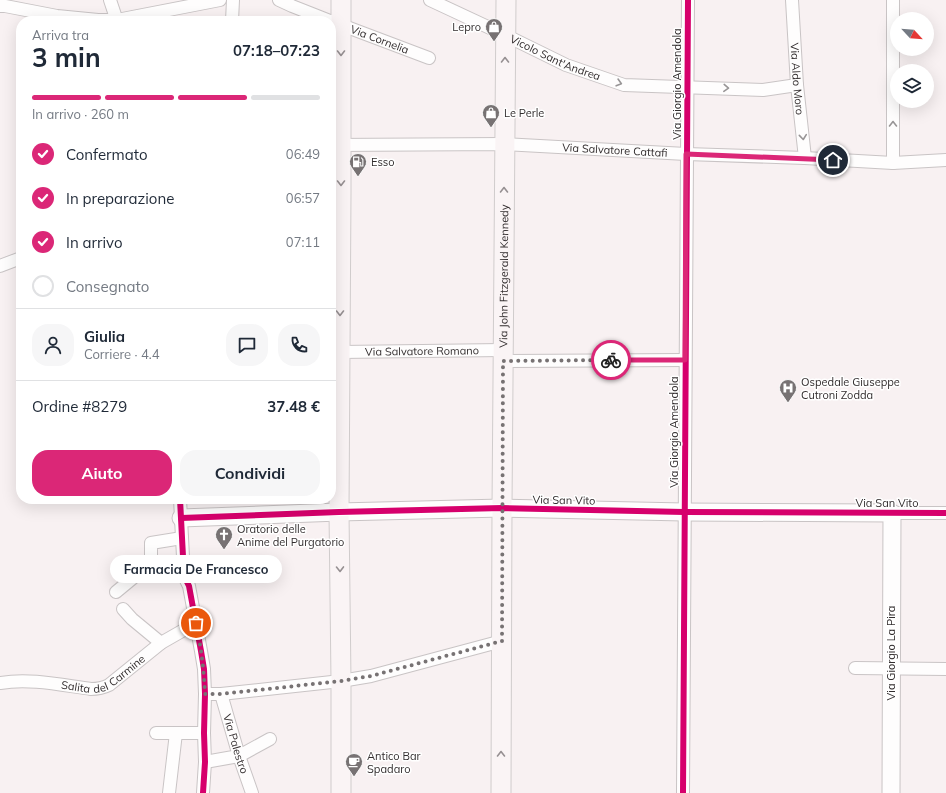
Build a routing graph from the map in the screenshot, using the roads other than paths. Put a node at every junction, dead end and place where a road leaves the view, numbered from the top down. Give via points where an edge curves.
1 (110, 0) edge
2 (220, 0) edge
3 (233, 0) edge
4 (278, 0) edge
5 (341, 0) edge
6 (430, 0) edge
7 (506, 0) edge
8 (688, 0) edge
9 (792, 0) edge
10 (893, 0) edge
11 (3, 4) edge
12 (57, 16) edge
13 (115, 16) edge
14 (142, 16) edge
15 (232, 16) edge
16 (318, 16) edge
17 (336, 16) edge
18 (336, 23) edge
19 (505, 35) junction
20 (429, 58) dead end
21 (798, 85) junction
22 (687, 86) junction
23 (505, 144) junction
24 (336, 145) edge
25 (686, 154) junction
26 (806, 158) junction
27 (946, 160) edge
28 (894, 162) junction
29 (16, 260) edge
30 (0, 266) edge
31 (340, 352) junction
32 (503, 355) junction
33 (685, 360) junction
34 (180, 504) edge
35 (502, 508) junction
36 (339, 512) junction
37 (684, 512) junction
38 (892, 513) junction
39 (946, 514) edge
40 (181, 518) junction
41 (182, 538) junction
42 (116, 592) dead end
43 (123, 609) dead end
44 (196, 623) junction
45 (502, 641) junction
46 (161, 643) junction
47 (855, 668) dead end
48 (891, 668) junction
49 (946, 669) edge
50 (341, 681) junction
51 (0, 683) edge
52 (205, 694) junction
53 (221, 694) junction
54 (156, 733) dead end
55 (176, 733) junction
56 (204, 733) junction
57 (270, 739) dead end
58 (239, 756) junction
59 (205, 762) junction
60 (169, 793) edge
61 (203, 793) edge
62 (252, 793) edge
63 (341, 793) edge
64 (501, 793) edge
65 (683, 793) edge
66 (891, 793) edge

1 - 13 street
2 - 14 street
3 - 15 street
4 - 16 street, Via Cornelia
5 - 17 main road
6 - 19 street, Vicolo Sant'Andrea
7 - 19 main road, Via John Fitzgerald Kennedy
8 - 22 street, Via Giorgio Amendola
9 - 21 street, Via Aldo Moro
28 -> 10 street
11 - 12 street
18 - 20 street, Via Cornelia
19 -> 22 street, Vicolo Sant'Andrea via 566,65 624,85
23 -> 19 main road, Via John Fitzgerald Kennedy
22 -> 21 street, Vicolo Sant'Andrea via 763,90
21 -> 26 street, Via Aldo Moro
22 - 25 street, Via Giorgio Amendola
23 - 24 street, Via Salvatore Cattafi
23 - 25 street, Via Salvatore Cattafi
32 -> 23 main road, Via John Fitzgerald Kennedy
24 -> 31 main road
25 - 26 street, Via Salvatore Cattafi
25 - 33 street, Via Giorgio Amendola
26 - 28 street, Via Salvatore Cattafi
27 - 28 street, Via Salvatore Cattafi
29 - 30 street
31 - 32 street, Via Salvatore Romano
31 - 36 main road
32 - 33 street, Via Salvatore Romano
32 - 35 main road, Via John Fitzgerald Kennedy
33 - 37 street, Via Giorgio Amendola
34 - 40 street
35 - 36 street, Via San Vito
35 - 37 street, Via San Vito
35 - 45 main road, Via John Fitzgerald Kennedy
36 - 40 street, Via San Vito
36 -> 50 main road
37 - 38 street, Via San Vito
37 - 65 street, Via Giorgio Amendola
38 - 39 street, Via San Vito
38 - 48 street, Via Giorgio La Pira
40 - 41 street
41 - 42 street via 151,543 151,563
41 - 44 street via 184,576 189,586
43 - 46 street
44 - 46 street, Salita del Carmine
44 - 52 street via 202,650
45 - 50 street via 371,676
64 -> 45 main road, Via John Fitzgerald Kennedy
46 - 51 street, Salita del Carmine via 109,685 97,689 41,682
47 - 48 street
48 - 49 street
48 - 66 street, Via Giorgio La Pira
50 - 53 street
50 - 63 main road
52 - 53 street
52 - 56 street
53 - 58 street, Via Palestro
54 - 55 street
55 - 56 street
55 - 60 street
56 - 59 street
57 - 58 street
58 - 59 street
58 - 62 street, Via Palestro
59 - 61 street

